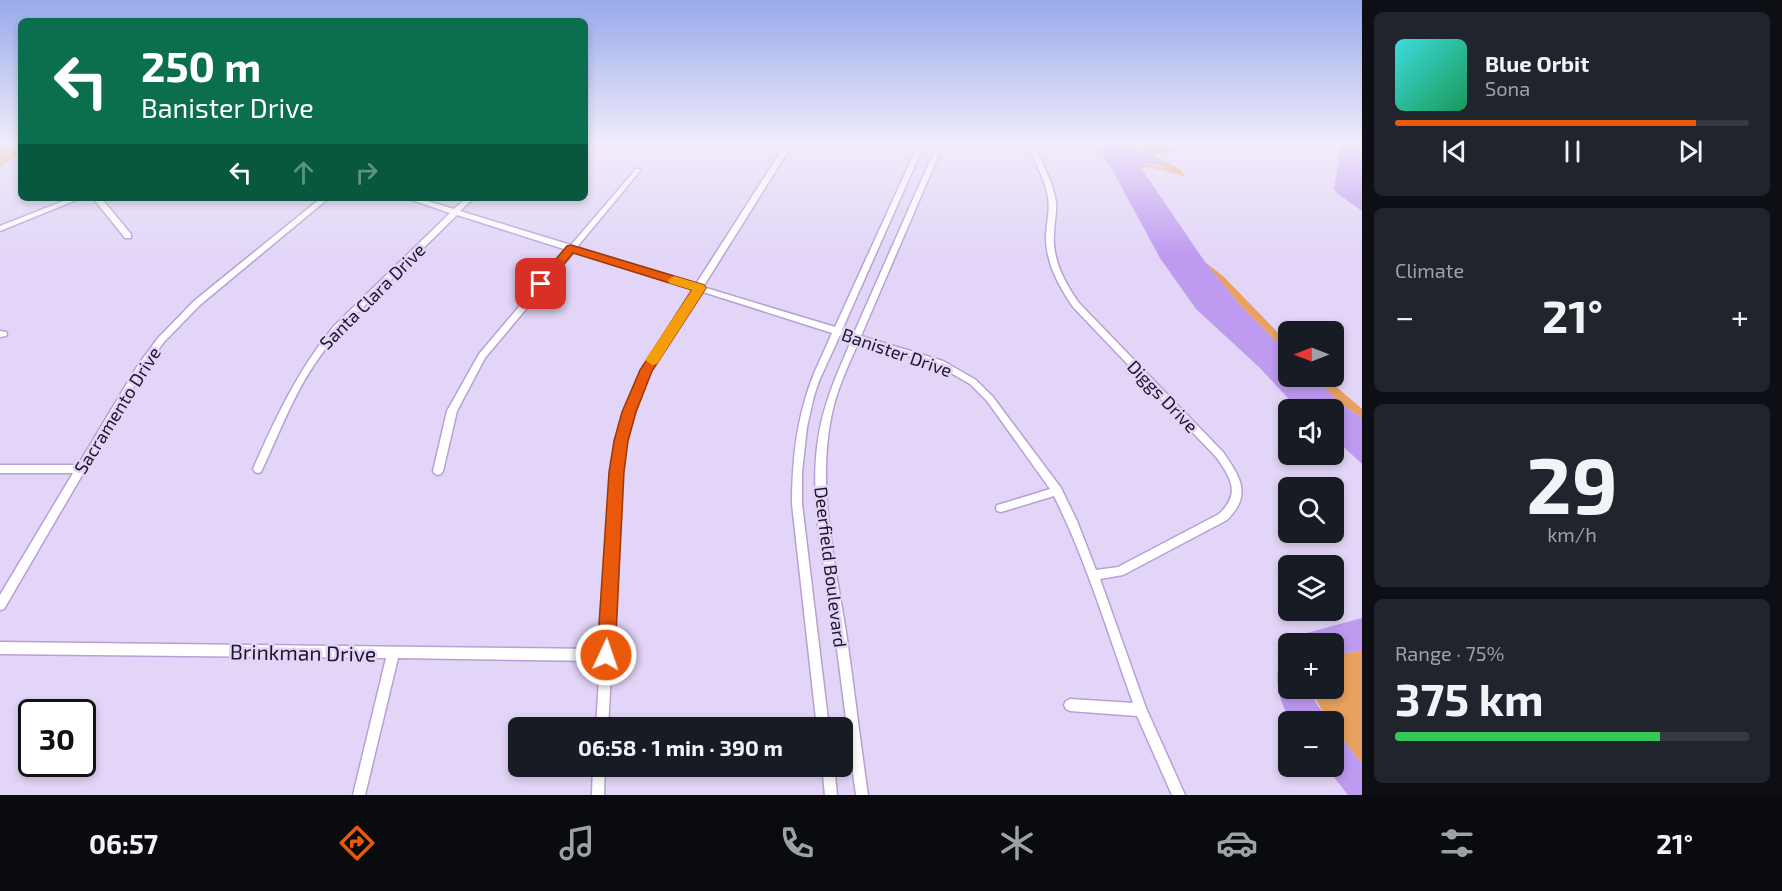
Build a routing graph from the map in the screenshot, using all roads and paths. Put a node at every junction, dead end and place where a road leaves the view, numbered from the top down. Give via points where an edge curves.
1 (628, 182) edge
2 (766, 182) edge
3 (904, 182) edge
4 (924, 182) edge
5 (1046, 182) edge
6 (70, 201) edge
7 (99, 201) edge
8 (321, 201) edge
9 (419, 201) edge
10 (467, 201) edge
11 (455, 213) junction
12 (0, 229) edge
13 (128, 236) dead end
14 (571, 248) junction
15 (700, 288) junction
16 (836, 331) junction
17 (857, 337) junction
18 (0, 469) edge
19 (80, 469) junction
20 (258, 469) dead end
21 (438, 471) dead end
22 (1057, 491) junction
23 (1001, 508) dead end
24 (1094, 575) junction
25 (0, 605) edge
26 (0, 648) edge
27 (393, 652) junction
28 (606, 655) junction
29 (1070, 705) dead end
30 (1141, 710) junction
31 (603, 717) edge
32 (822, 717) edge
33 (598, 777) edge
34 (829, 777) edge
35 (359, 795) edge
36 (597, 795) edge
37 (831, 795) edge
38 (862, 795) edge
39 (1179, 795) edge

1 - 14 street
2 - 15 street
3 - 16 street, Deerfield Boulevard
4 - 17 street, Deerfield Boulevard
5 - 24 street, Diggs Drive via 1053,211 1052,261 1066,291 1220,455 1237,483 1238,498 1222,517 1119,572
6 - 12 street
7 - 13 street
8 - 19 street, Sacramento Drive via 178,321 141,367
9 - 11 street, Banister Drive
10 - 11 street, Santa Clara Drive
11 - 14 street, Banister Drive
11 - 20 street, Santa Clara Drive via 318,349 299,378
14 - 15 street, Banister Drive
14 - 21 street via 482,356 452,411
15 - 16 street, Banister Drive
15 - 28 street via 646,370 621,441
16 - 17 street, Banister Drive
16 - 32 street, Deerfield Boulevard via 806,408 796,469
17 - 22 street, Banister Drive via 940,363 973,382 990,399
17 - 38 street, Deerfield Boulevard via 827,411 819,470
18 - 19 street
19 - 25 street, Sacramento Drive
22 - 23 street
22 - 24 street, Banister Drive
24 - 30 street, Banister Drive
26 - 27 street, Brinkman Drive
27 - 28 street, Brinkman Drive
27 - 35 street
28 - 31 street
29 - 30 street
30 - 39 street, Banister Drive
33 - 36 street
34 - 37 street

